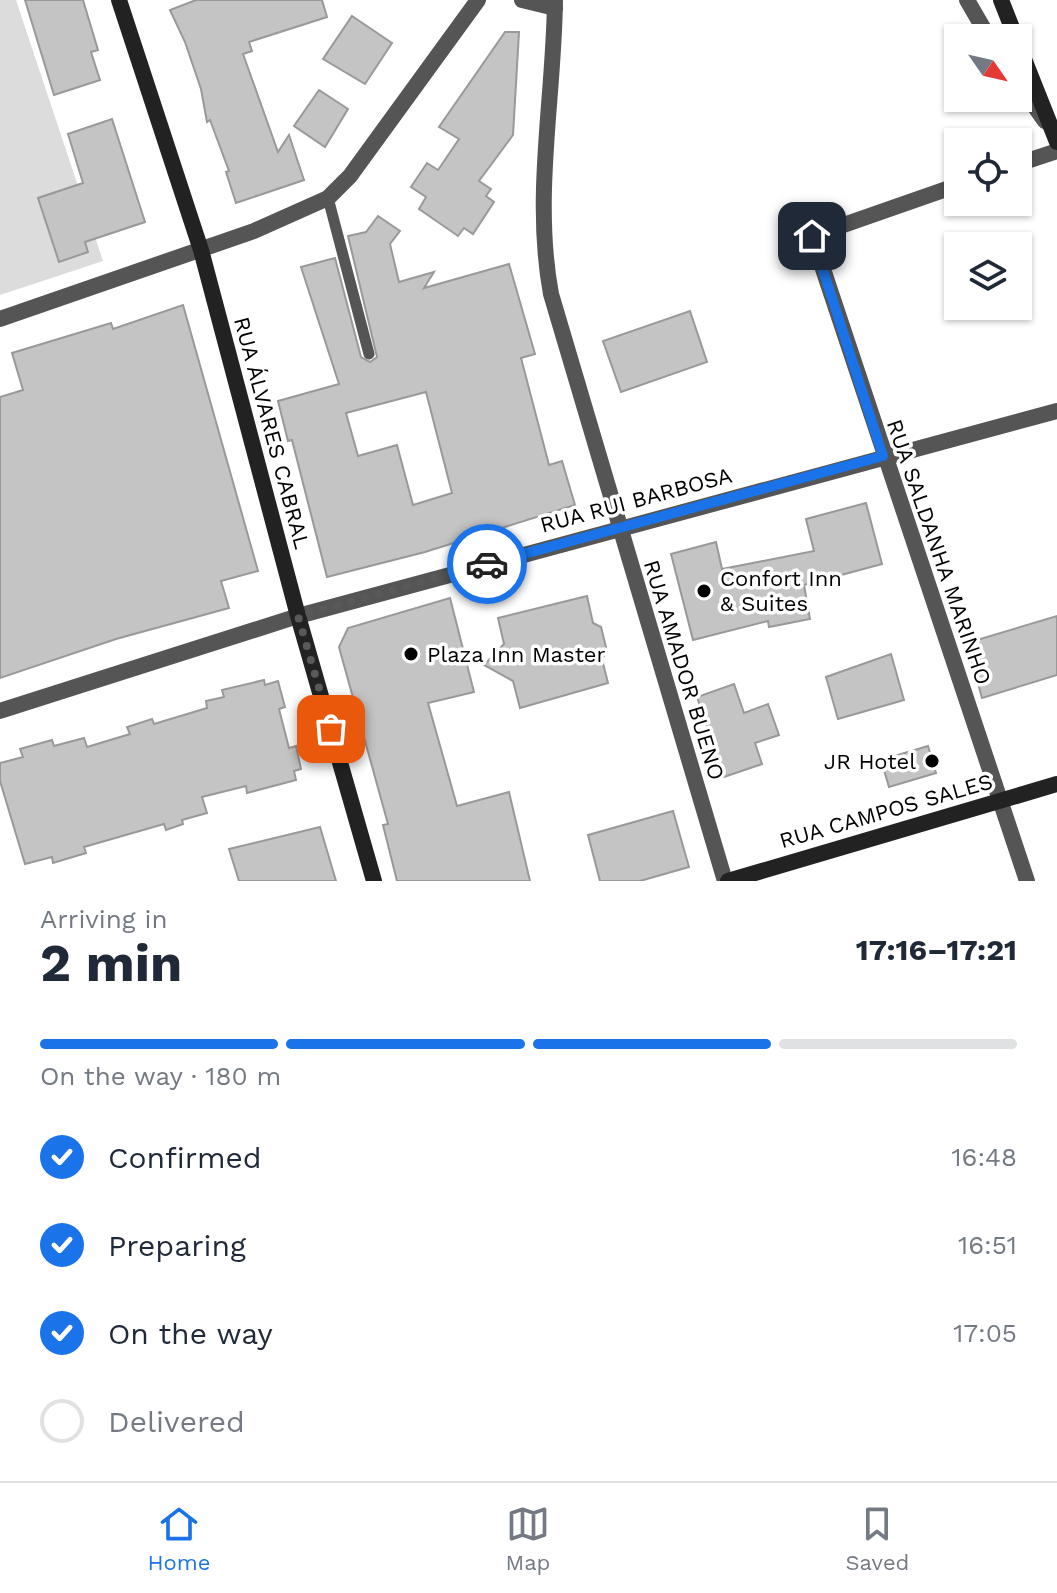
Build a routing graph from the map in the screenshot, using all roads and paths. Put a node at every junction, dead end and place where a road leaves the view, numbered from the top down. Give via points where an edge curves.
1 (119, 0) edge
2 (478, 0) edge
3 (522, 0) edge
4 (967, 0) edge
5 (1001, 0) edge
6 (555, 4) edge
7 (981, 24) edge
8 (1010, 24) edge
9 (1032, 80) edge
10 (1032, 104) edge
11 (1054, 136) edge
12 (1057, 151) edge
13 (1032, 159) edge
14 (944, 190) edge
15 (328, 198) junction
16 (201, 250) junction
17 (0, 319) edge
18 (369, 354) dead end
19 (1057, 411) edge
20 (883, 456) junction
21 (618, 528) junction
22 (298, 616) junction
23 (0, 711) edge
24 (1057, 784) edge
25 (1001, 800) junction
26 (374, 881) edge
27 (726, 881) edge
28 (1027, 881) edge

1 - 16 main road, RUA ÁLVARES CABRAL
2 - 15 street
3 - 6 street
4 - 7 street
5 - 8 main road
6 - 21 street, RUA AMADOR BUENO via 544,256
9 - 11 main road
10 - 11 street
12 - 13 street
14 - 20 street, RUA SALDANHA MARINHO via 812,236
15 - 16 street
15 - 18 lane
16 - 17 street
16 - 22 main road, RUA ÁLVARES CABRAL
19 - 20 street, RUA RUI BARBOSA
20 - 21 street, RUA RUI BARBOSA
20 - 25 street, RUA SALDANHA MARINHO
21 - 22 street, RUA RUI BARBOSA
21 - 27 street, RUA AMADOR BUENO
22 - 23 street, RUA RUI BARBOSA
22 - 26 main road, RUA ÁLVARES CABRAL
24 - 25 main road, RUA CAMPOS SALES
25 - 27 main road, RUA CAMPOS SALES
25 - 28 street, RUA SALDANHA MARINHO

